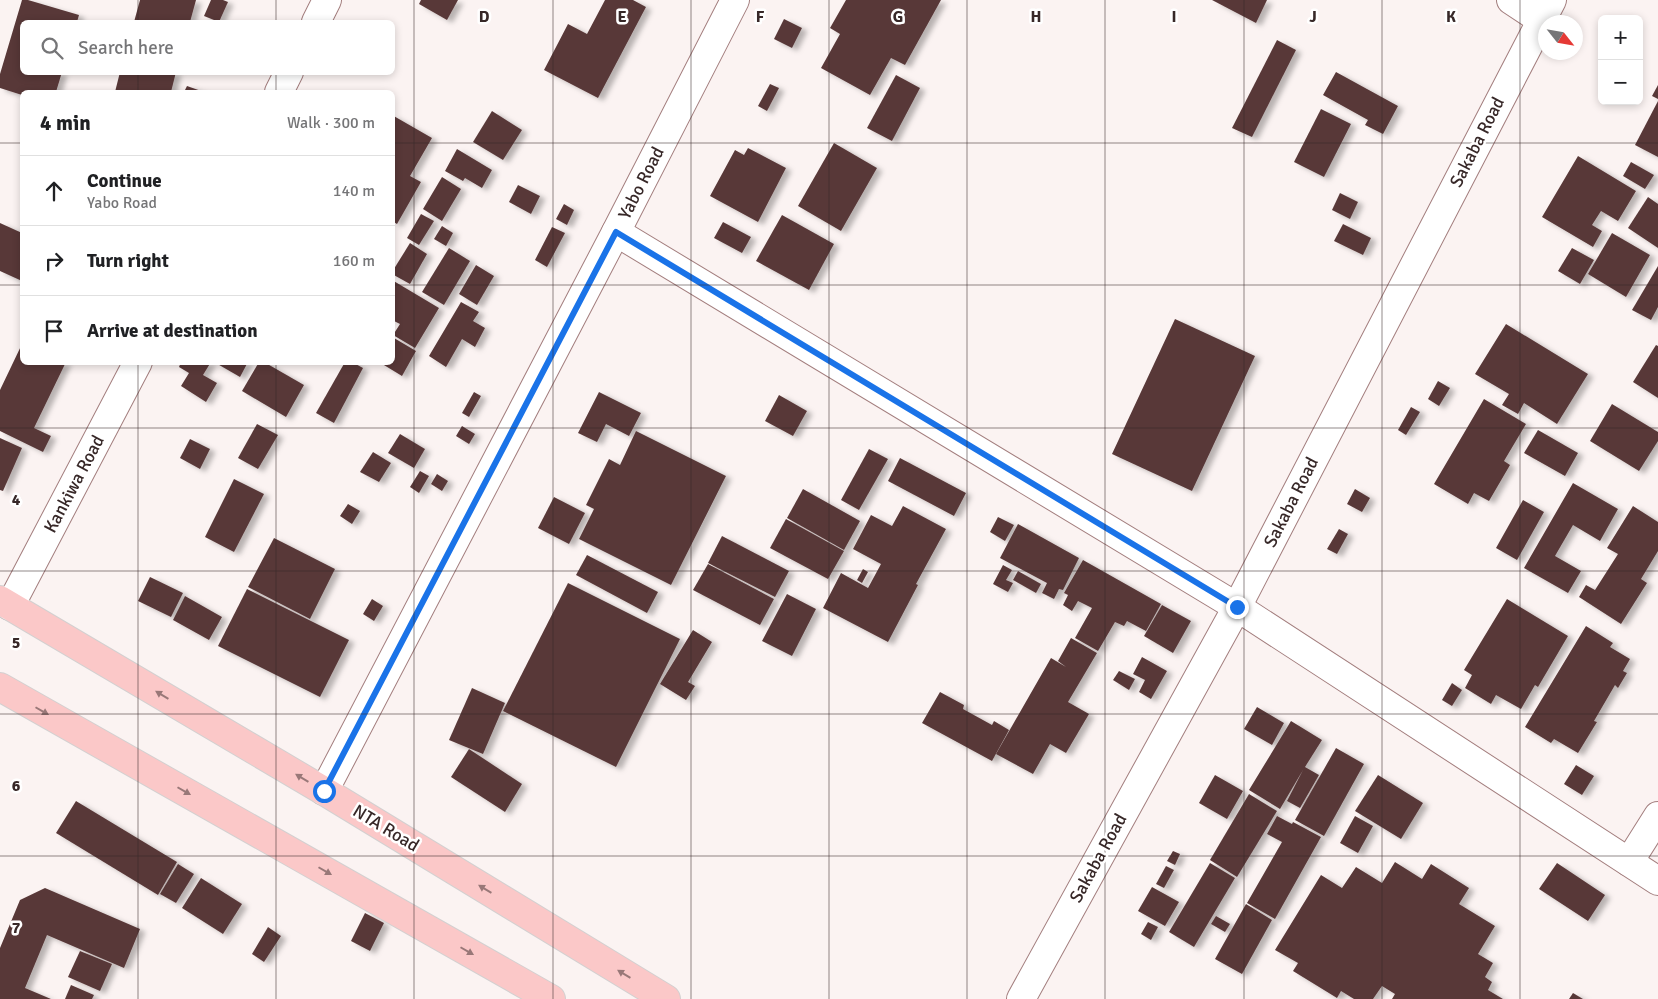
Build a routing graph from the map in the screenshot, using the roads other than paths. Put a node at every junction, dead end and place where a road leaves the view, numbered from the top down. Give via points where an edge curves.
1 (327, 0) edge
2 (735, 0) edge
3 (1510, 0) edge
4 (1546, 10) edge
5 (317, 20) edge
6 (288, 75) edge
7 (280, 90) edge
8 (616, 232) junction
9 (136, 365) edge
10 (5, 603) edge
11 (1237, 607) junction
12 (0, 687) edge
13 (324, 791) junction
14 (1658, 816) edge
15 (1629, 862) junction
16 (1658, 881) edge
17 (551, 999) edge
18 (666, 999) edge
19 (1021, 999) edge

1 - 5 street
2 - 8 street, Yabo Road
3 - 4 street
4 - 11 street, Sakaba Road
6 - 7 street
8 - 11 street
8 - 13 street, Yabo Road
9 - 10 street, Kankiwa Road
13 -> 10 main road, NTA Road
11 - 15 street
11 - 19 street, Sakaba Road
12 -> 17 main road
18 -> 13 main road, NTA Road
14 - 15 street
15 - 16 street

